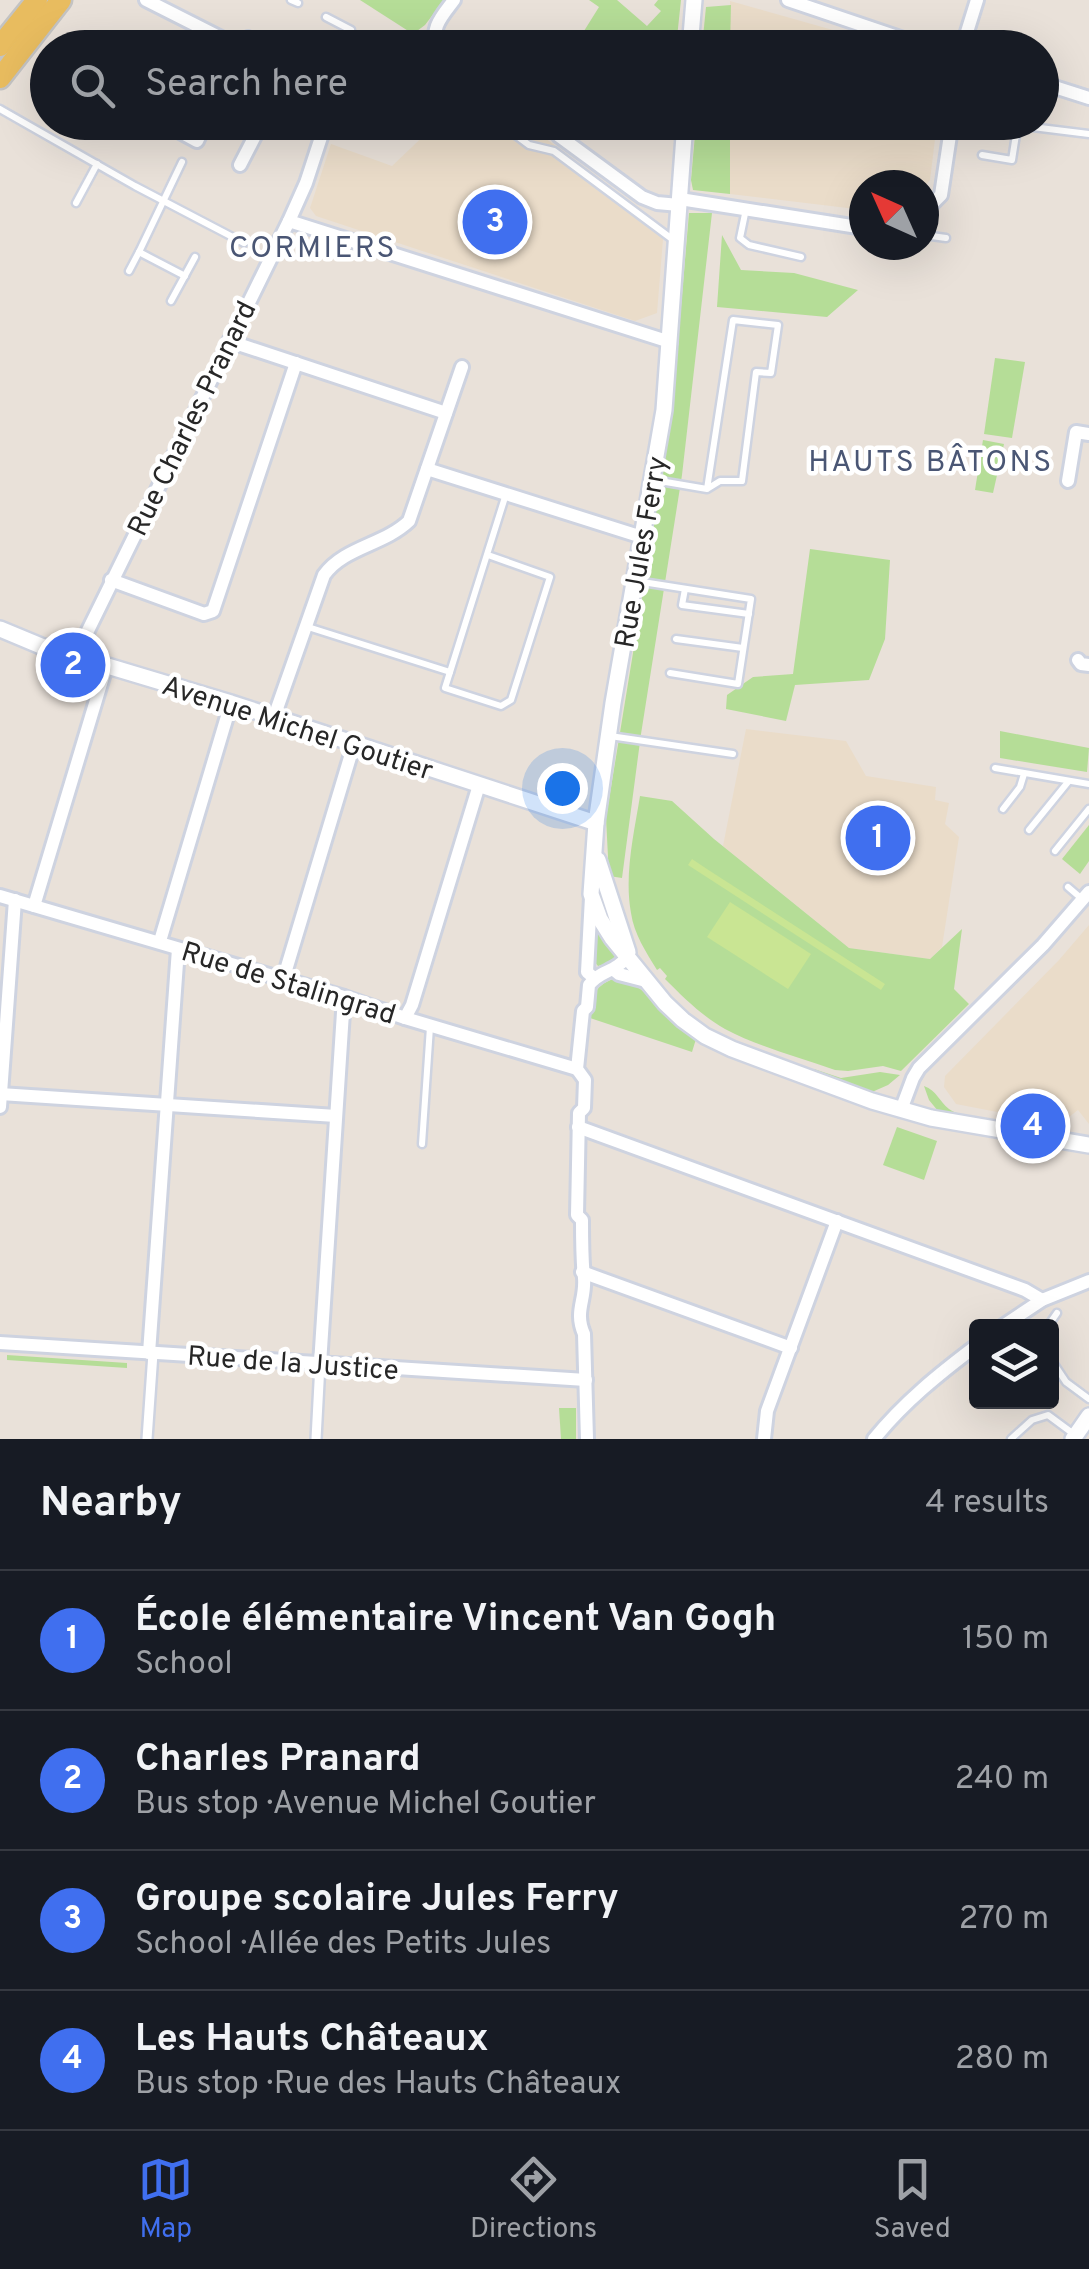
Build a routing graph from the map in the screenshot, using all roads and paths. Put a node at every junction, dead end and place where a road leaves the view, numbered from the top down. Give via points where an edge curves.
1 (36, 0) edge
2 (61, 0) edge
3 (146, 0) edge
4 (454, 0) edge
5 (694, 0) edge
6 (788, 0) edge
7 (977, 0) edge
8 (326, 17) dead end
9 (38, 30) edge
10 (206, 30) edge
11 (351, 30) dead end
12 (435, 30) edge
13 (692, 30) edge
14 (877, 30) edge
15 (968, 30) edge
16 (30, 40) edge
17 (0, 46) edge
18 (0, 78) edge
19 (1059, 88) edge
20 (1089, 98) edge
21 (0, 109) edge
22 (30, 126) edge
23 (1059, 130) edge
24 (1089, 134) edge
25 (54, 140) edge
26 (253, 140) edge
27 (320, 140) edge
28 (522, 140) edge
29 (564, 140) edge
30 (684, 140) edge
31 (949, 140) edge
32 (1015, 140) edge
33 (982, 155) dead end
34 (182, 162) dead end
35 (96, 164) junction
36 (240, 165) dead end
37 (162, 200) junction
38 (939, 200) edge
39 (679, 202) junction
40 (76, 203) dead end
41 (746, 210) junction
42 (289, 221) junction
43 (849, 226) edge
44 (939, 237) edge
45 (946, 238) dead end
46 (676, 242) junction
47 (244, 243) dead end
48 (138, 252) junction
49 (195, 257) dead end
50 (800, 257) dead end
51 (128, 271) dead end
52 (185, 276) junction
53 (171, 301) dead end
54 (229, 340) junction
55 (670, 342) junction
56 (296, 363) junction
57 (462, 367) dead end
58 (446, 413) junction
59 (1089, 434) edge
60 (427, 469) junction
61 (653, 480) junction
62 (1068, 481) dead end
63 (708, 490) junction
64 (506, 494) junction
65 (642, 537) junction
66 (488, 555) junction
67 (111, 580) junction
68 (634, 581) junction
69 (685, 589) junction
70 (748, 614) junction
71 (307, 626) junction
72 (0, 629) edge
73 (676, 638) dead end
74 (744, 648) junction
75 (75, 657) junction
76 (106, 667) junction
77 (450, 672) junction
78 (670, 673) dead end
79 (231, 703) junction
80 (274, 717) junction
81 (609, 736) junction
82 (354, 744) junction
83 (734, 754) dead end
84 (995, 768) dead end
85 (1024, 774) junction
86 (1068, 781) junction
87 (479, 784) junction
88 (1089, 784) edge
89 (1003, 809) dead end
90 (1089, 809) edge
91 (596, 823) junction
92 (1029, 830) dead end
93 (594, 847) junction
94 (1055, 851) dead end
95 (1068, 887) dead end
96 (591, 894) junction
97 (0, 896) edge
98 (1086, 896) edge
99 (15, 900) junction
100 (34, 906) junction
101 (160, 942) junction
102 (178, 949) junction
103 (628, 956) junction
104 (614, 970) junction
105 (283, 980) junction
106 (646, 981) junction
107 (591, 982) junction
108 (344, 996) junction
109 (406, 1018) junction
110 (430, 1026) junction
111 (577, 1069) junction
112 (0, 1094) edge
113 (168, 1106) junction
114 (0, 1107) edge
115 (901, 1110) junction
116 (336, 1116) junction
117 (578, 1127) junction
118 (422, 1144) dead end
119 (1089, 1145) edge
120 (838, 1221) junction
121 (582, 1272) junction
122 (1089, 1281) edge
123 (1042, 1300) junction
124 (1057, 1313) dead end
125 (1014, 1319) edge
126 (1053, 1319) edge
127 (0, 1342) edge
128 (791, 1348) junction
129 (969, 1351) edge
130 (151, 1353) junction
131 (320, 1364) junction
132 (1059, 1372) edge
133 (586, 1380) junction
134 (1089, 1399) edge
135 (1089, 1416) edge
136 (1074, 1437) edge
137 (147, 1439) edge
138 (316, 1439) edge
139 (587, 1439) edge
140 (764, 1439) edge
141 (874, 1439) edge
142 (1011, 1439) edge

1 - 17 main road
2 - 9 main road
3 - 10 street
4 - 12 street
5 - 13 street
6 - 14 street
7 - 15 street
8 - 11 lane
16 - 18 main road
19 - 20 street
21 - 22 lane
23 - 24 lane
25 - 35 lane
26 - 36 street
27 - 42 street, Rue Charles Pranard
28 - 46 lane via 554,151
29 - 39 street via 642,198
30 - 39 street, Rue Jules Ferry
31 - 38 street
32 - 33 lane via 1012,160
34 - 37 lane
35 - 37 lane
35 - 40 lane
37 - 47 lane
37 - 48 lane
39 - 41 street
39 - 46 street, Rue Jules Ferry
41 - 43 street
41 - 50 lane via 740,238 748,245
42 - 54 street, Rue Charles Pranard
42 - 55 street
44 - 45 lane
46 - 55 street, Rue Jules Ferry
48 - 51 lane
48 - 52 lane
49 - 52 lane
52 - 53 lane
54 - 56 street
54 - 67 street, Rue Charles Pranard
55 - 61 street, Rue Jules Ferry
56 - 58 street
56 - 67 street via 213,611 204,614
57 - 58 street
58 - 60 street
59 - 62 street via 1076,432
60 - 64 street
60 - 71 street via 404,526 332,563
61 - 63 lane
61 - 65 street, Rue Jules Ferry
63 - 63 lane via 733,320 778,325 771,373 756,372 742,481 720,481
64 - 65 street
64 - 66 lane
65 - 68 street, Rue Jules Ferry
66 - 77 lane
66 - 77 lane via 550,577 511,700 501,706 445,688
67 - 75 street, Rue Charles Pranard
68 - 69 lane
68 - 81 street, Rue Jules Ferry
69 - 70 lane via 750,599
69 - 70 lane via 682,605
70 - 74 lane
71 - 77 lane
71 - 80 street
72 - 75 street, Avenue Michel Goutier
73 - 74 lane
74 - 78 lane via 738,684
75 - 76 street, Avenue Michel Goutier
76 - 79 street, Avenue Michel Goutier
76 - 100 street
79 - 80 street, Avenue Michel Goutier
79 - 101 street
80 - 82 street, Avenue Michel Goutier
81 - 83 lane
81 - 91 street, Rue Jules Ferry
82 - 87 street, Avenue Michel Goutier
82 - 105 street
84 - 85 lane
85 - 86 lane
85 - 89 lane
86 - 88 lane
86 - 92 lane
87 - 91 street, Avenue Michel Goutier
87 - 109 street
90 - 94 lane
91 - 93 street, Rue Jules Ferry
93 - 96 street, Rue Jules Ferry
93 - 103 street
95 - 98 lane
96 - 103 street via 600,919
96 - 107 street, Rue Jules Ferry
97 - 99 street, Rue de Stalingrad
98 - 115 street via 919,1068
99 - 100 street, Rue de Stalingrad
99 - 112 street
100 - 101 street, Rue de Stalingrad
101 - 102 street, Rue de Stalingrad
102 - 105 street, Rue de Stalingrad
102 - 113 street
103 - 104 street
103 - 106 street
104 - 106 street
104 - 107 street
105 - 108 street, Rue de Stalingrad
106 - 115 street via 705,1036
107 - 111 street, Rue Jules Ferry
108 - 109 street, Rue de Stalingrad
108 - 116 street
109 - 110 street, Rue de Stalingrad
110 - 111 street, Rue de Stalingrad
110 - 118 lane
111 - 117 street, Rue Jules Ferry via 585,1080
112 - 113 street
112 - 114 street
113 - 116 street
113 - 130 street
115 - 119 street
116 - 131 street
117 - 120 street
117 - 121 street, Rue Jules Ferry
120 - 123 street
120 - 128 street
121 - 128 street
121 - 133 street, Rue Jules Ferry via 578,1312
122 - 123 street
123 - 125 street
124 - 126 lane
127 - 130 street, Rue de la Justice
128 - 140 street
129 - 141 street via 917,1392
130 - 131 street, Rue de la Justice
130 - 137 street
131 - 133 street, Rue de la Justice
131 - 138 street
132 - 134 lane
133 - 139 street, Rue Jules Ferry
135 - 136 street
136 - 142 lane via 1048,1415

